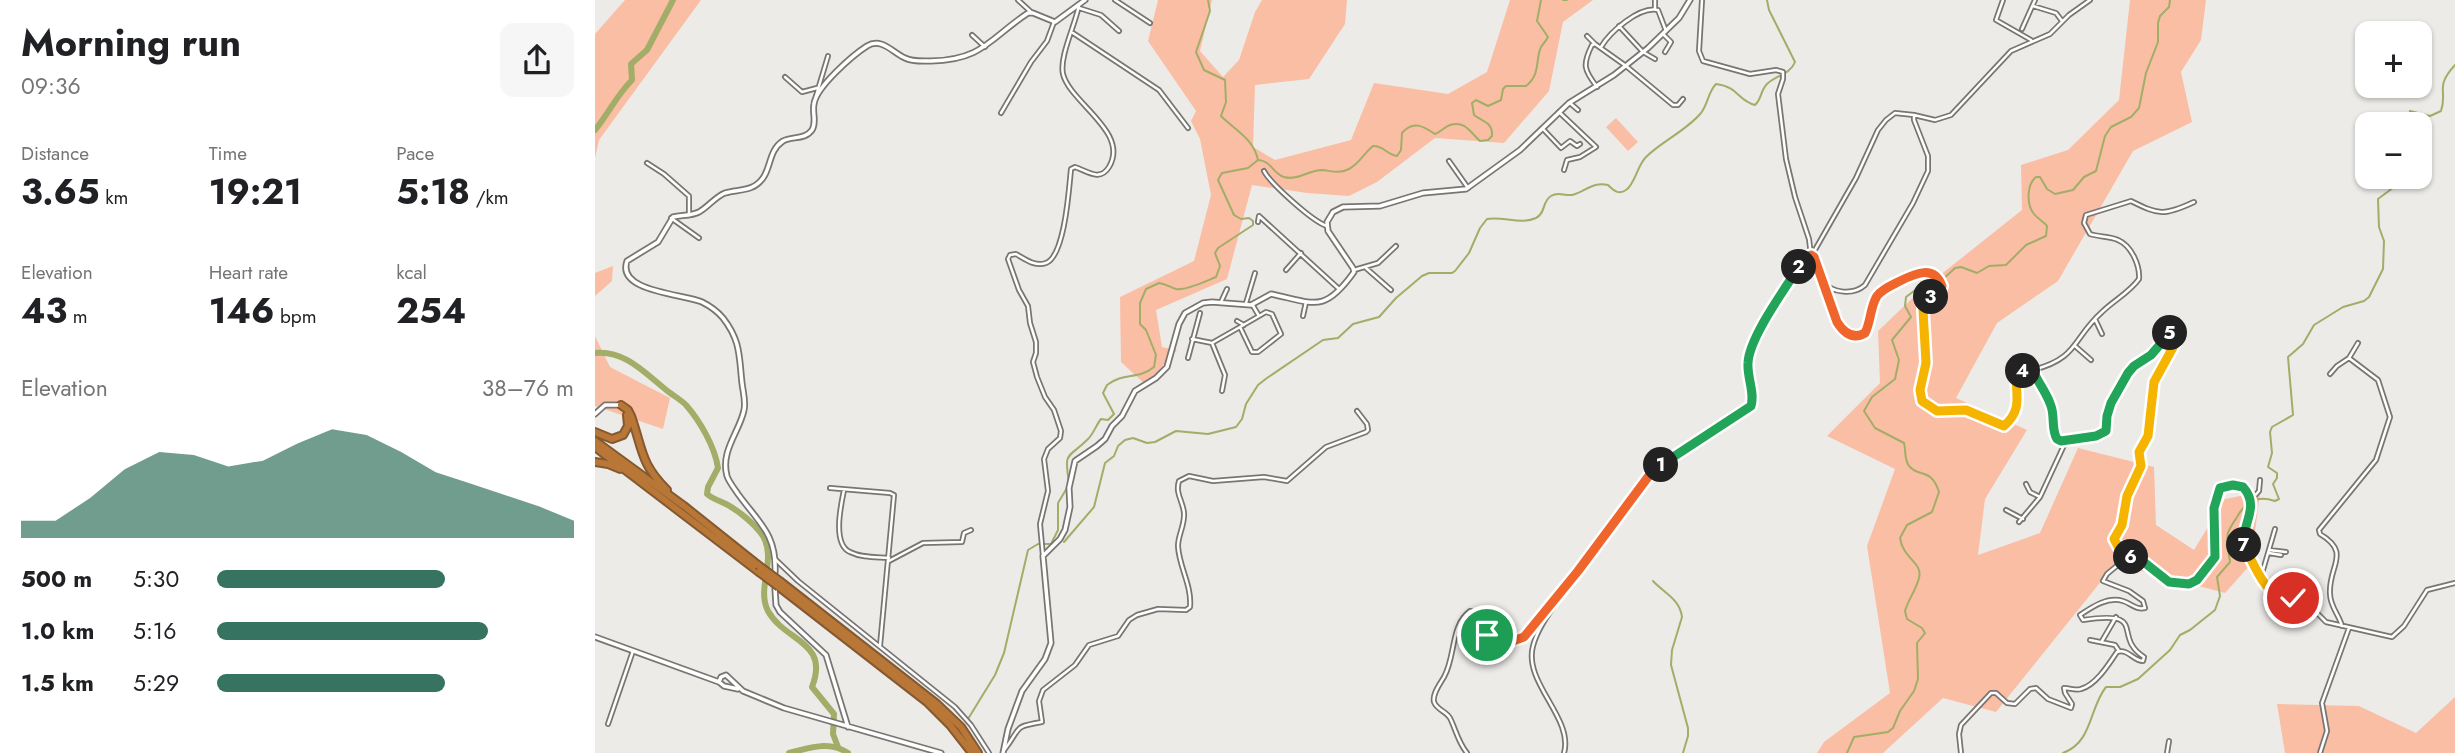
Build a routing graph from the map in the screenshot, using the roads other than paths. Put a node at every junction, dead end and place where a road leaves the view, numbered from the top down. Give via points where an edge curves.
1 (1019, 0) edge
2 (1115, 0) edge
3 (1655, 0) edge
4 (1683, 0) edge
5 (1702, 0) edge
6 (2003, 0) edge
7 (2035, 0) edge
8 (2089, 0) edge
9 (1081, 3) edge
10 (1689, 3) edge
11 (2033, 6) junction
12 (1655, 9) junction
13 (1031, 12) junction
14 (2062, 21) junction
15 (1053, 22) junction
16 (1150, 23) dead end
17 (1619, 26) junction
18 (2022, 29) dead end
19 (1119, 31) dead end
20 (1072, 33) junction
21 (1665, 33) junction
22 (972, 35) dead end
23 (1587, 36) dead end
24 (2032, 41) junction
25 (1595, 44) junction
26 (985, 47) junction
27 (1601, 47) junction
28 (1643, 52) junction
29 (1665, 52) dead end
30 (828, 56) dead end
31 (1655, 59) dead end
32 (1626, 66) junction
33 (785, 77) dead end
34 (1597, 87) junction
35 (817, 88) junction
36 (816, 98) junction
37 (1683, 99) dead end
38 (1569, 103) junction
39 (1578, 110) dead end
40 (1559, 111) junction
41 (1001, 113) dead end
42 (1914, 115) junction
43 (1188, 128) dead end
44 (1542, 128) junction
45 (1580, 144) dead end
46 (1449, 161) dead end
47 (647, 163) dead end
48 (1564, 170) dead end
49 (1264, 171) dead end
50 (1468, 188) junction
51 (2194, 202) dead end
52 (689, 215) junction
53 (671, 218) junction
54 (1258, 222) dead end
55 (1327, 226) junction
56 (699, 238) dead end
57 (1396, 246) dead end
58 (1301, 253) junction
59 (1812, 255) junction
60 (1366, 268) junction
61 (1286, 270) dead end
62 (1354, 270) junction
63 (1255, 273) dead end
64 (1823, 281) junction
65 (1227, 289) dead end
66 (1339, 289) junction
67 (1391, 290) dead end
68 (1221, 302) junction
69 (1306, 302) junction
70 (1252, 304) junction
71 (1245, 306) junction
72 (1200, 313) dead end
73 (1259, 316) junction
74 (1303, 316) dead end
75 (2095, 319) junction
76 (1237, 321) dead end
77 (1242, 326) junction
78 (2102, 334) dead end
79 (1192, 339) junction
80 (1212, 343) junction
81 (2358, 343) dead end
82 (2075, 346) junction
83 (1188, 358) dead end
84 (2349, 358) junction
85 (2091, 360) dead end
86 (1231, 370) dead end
87 (2033, 370) junction
88 (1224, 373) junction
89 (2330, 374) dead end
90 (1222, 391) dead end
91 (621, 405) junction
92 (1357, 411) dead end
93 (595, 414) edge
94 (595, 432) edge
95 (2067, 440) junction
96 (595, 441) edge
97 (595, 447) edge
98 (595, 462) edge
99 (2048, 464) dead end
100 (2053, 465) junction
101 (2260, 480) dead end
102 (2026, 484) dead end
103 (649, 487) junction
104 (830, 488) dead end
105 (845, 490) junction
106 (2040, 497) junction
107 (2251, 500) junction
108 (684, 506) junction
109 (2006, 510) dead end
110 (2023, 519) junction
111 (2019, 522) dead end
112 (2275, 529) dead end
113 (971, 530) dead end
114 (2269, 551) junction
115 (2286, 552) dead end
116 (2281, 555) dead end
117 (1043, 556) junction
118 (775, 559) junction
119 (889, 559) junction
120 (2125, 559) junction
121 (759, 568) junction
122 (775, 573) dead end
123 (2261, 577) junction
124 (1571, 580) junction
125 (2455, 583) edge
126 (778, 586) junction
127 (2116, 617) junction
128 (2342, 626) junction
129 (2349, 628) junction
130 (595, 637) edge
131 (2090, 639) dead end
132 (2102, 641) junction
133 (880, 646) junction
134 (633, 651) junction
135 (2119, 651) junction
136 (706, 677) junction
137 (722, 677) junction
138 (731, 679) junction
139 (719, 682) junction
140 (728, 686) junction
141 (743, 691) junction
142 (608, 724) dead end
143 (848, 727) junction
144 (2169, 741) dead end
145 (1003, 752) edge
146 (941, 753) edge
147 (975, 753) edge
148 (989, 753) edge
149 (1467, 753) edge
150 (1564, 753) edge
151 (1961, 753) edge
152 (2167, 753) edge
153 (2320, 753) edge

1 - 13 street
2 - 16 street
3 - 12 street
4 - 10 street
5 - 59 street via 1699,51 1703,61 1750,74 1776,70 1783,74 1778,94 1786,159
6 - 24 street via 1996,20
7 - 11 street
8 - 14 street
9 - 15 street
9 - 19 street
9 - 20 street
10 - 21 street
11 - 14 street via 2056,13
11 - 18 street
12 - 17 street
12 - 21 street
13 - 15 street
13 - 26 street
14 - 24 street via 2050,34
15 - 41 street via 1046,44
17 - 27 street
17 - 28 street
20 - 43 street via 1159,90
20 - 117 street via 1063,72 1108,135 1111,161 1099,175 1071,169 1058,251 1051,260 1038,264 1016,254 1008,259 1028,306 1037,377 1061,427 1060,438 1044,459 1048,491 1040,524
21 - 28 street
21 - 29 street via 1671,42
22 - 26 street
23 - 25 street
24 - 42 street via 2011,51 1951,115 1935,120
25 - 27 street
25 - 34 street via 1585,63
26 - 36 street via 952,60 918,61 873,43 839,70
27 - 32 street
28 - 31 street
28 - 32 street
30 - 35 street
32 - 34 street
32 - 37 street via 1673,105
33 - 35 street via 802,92
34 - 38 street
35 - 36 street
36 - 52 street via 811,131 779,144 759,183 724,194
38 - 39 street
38 - 40 street
40 - 44 street
40 - 48 street via 1596,147 1567,160
42 - 59 street via 1895,113 1882,124
42 - 64 street via 1930,163 1913,203 1863,288 1845,292
44 - 45 street via 1562,149 1570,141
44 - 50 street
46 - 50 street
47 - 52 street via 689,196
49 - 55 street via 1315,221
50 - 55 street via 1423,193 1380,206 1343,207 1329,218
51 - 75 street via 2161,212 2131,201 2086,215 2087,231 2121,241 2139,274 2136,283
52 - 53 street
53 - 56 street
53 - 118 street via 661,239 627,261 625,270 641,286 696,300 716,311 736,339 745,408 732,436 727,475 769,535
54 - 58 street via 1259,216
55 - 62 street via 1332,241
57 - 60 street
58 - 61 street
58 - 66 street
59 - 64 street
59 - 124 street via 1782,293 1753,344 1747,365 1751,406 1654,470
60 - 62 street
60 - 67 street
62 - 66 street
63 - 71 street
64 - 87 street via 1840,326 1859,336 1867,330 1882,291 1921,272 1941,282 1941,291 1926,301 1923,310 1926,363 1920,393 1922,401 1935,411 1966,410 2004,426 2018,402 2016,377
65 - 68 street
66 - 69 street via 1322,303
68 - 71 street
68 - 117 street via 1203,303 1185,313 1167,367 1135,391 1122,416 1097,446 1075,460 1065,530
69 - 70 street via 1271,294
69 - 74 street
70 - 71 street
70 - 73 street
72 - 79 street
73 - 77 street
73 - 77 street via 1270,310 1281,334 1258,352 1251,351
75 - 78 street
75 - 82 street
76 - 77 street
77 - 80 street
79 - 80 street
79 - 83 street
80 - 88 street
81 - 84 street
82 - 85 street
82 - 87 street via 2054,365
84 - 89 street
84 - 128 street via 2378,380 2390,417 2376,460 2319,530 2337,550 2329,592
86 - 88 street
87 - 95 street via 2052,408 2054,436
88 - 90 street
91 - 93 street via 605,405
91 - 94 highway via 629,421 626,432 612,439
91 - 108 highway via 631,416 648,469
92 - 145 street via 1367,424 1366,432 1326,447 1287,481 1264,477 1213,481 1189,476 1179,481 1185,517 1178,543 1191,607 1137,615 1118,636 1089,645 1075,665 1041,694 1042,722 1018,728
95 - 100 street
95 - 120 street via 2105,433 2111,403 2131,369 2170,333 2178,332 2154,382 2148,436 2139,452 2141,466 2114,539
96 - 108 highway
97 - 103 highway
98 - 103 highway via 620,469
99 - 100 street
100 - 106 street
101 - 107 street via 2259,491
102 - 106 street
103 - 121 highway
104 - 105 street
105 - 119 street via 840,514 844,547 851,553
105 - 119 street via 893,494
106 - 110 street
107 - 120 street via 2241,486 2220,488 2214,508 2215,557 2194,582 2169,582 2138,559
107 - 123 street via 2243,542
108 - 121 highway
109 - 110 street
110 - 111 street
112 - 114 street
113 - 119 street via 964,533 962,542 923,543
114 - 115 street
114 - 116 street
114 - 123 street
117 - 145 street via 1051,643 1022,691
118 - 122 street
118 - 133 street
119 - 133 street
120 - 127 street via 2103,581 2129,591 2145,608 2110,600 2080,616 2082,620
121 - 126 highway, bridge
123 - 128 street via 2276,596 2303,599 2324,621
124 - 149 street via 1529,632 1515,642 1492,638 1474,612 1466,614 1434,698 1435,705 1449,716
124 - 150 street via 1540,629 1531,658 1565,736
125 - 129 street via 2427,590 2392,637
126 - 143 street via 780,612 826,655
126 - 147 highway via 937,705 961,727
127 - 132 street
127 - 135 street via 2124,622 2132,649 2144,660
128 - 129 street
129 - 153 street via 2322,703 2327,731
130 - 134 street
131 - 132 street
132 - 135 street
133 - 148 street via 955,707
134 - 136 street
134 - 142 street
135 - 151 street via 2084,688 2064,688 2071,707 2045,698 2036,688 2015,704 1996,693 1988,695 1961,725
136 - 137 street
136 - 139 street
137 - 138 street
137 - 139 street
138 - 140 street
138 - 141 street
139 - 140 street
140 - 141 street
141 - 143 street
143 - 146 street
144 - 152 street

